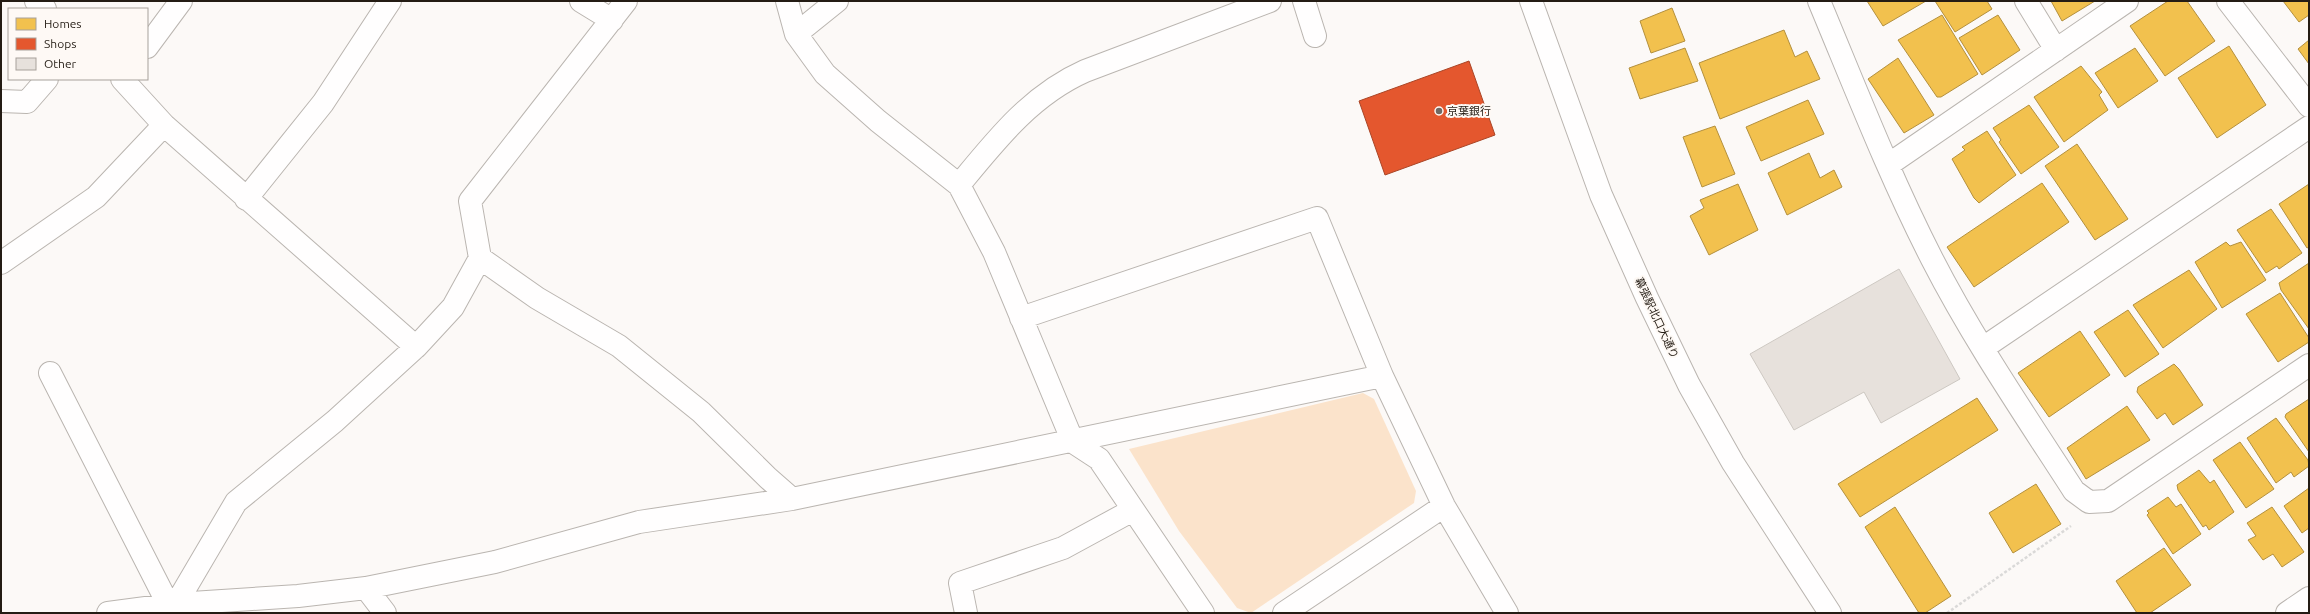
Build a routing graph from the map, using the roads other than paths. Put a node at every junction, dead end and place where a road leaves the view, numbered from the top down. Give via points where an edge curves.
1 (36, 1) edge
2 (181, 1) edge
3 (390, 1) edge
4 (581, 1) edge
5 (626, 1) edge
6 (787, 1) edge
7 (837, 1) edge
8 (1270, 1) edge
9 (1304, 1) edge
10 (1531, 1) edge
11 (1819, 1) edge
12 (2026, 1) edge
13 (2126, 1) edge
14 (2228, 1) edge
15 (44, 8) edge
16 (612, 20) junction
17 (796, 34) junction
18 (1315, 36) dead end
19 (148, 46) edge
20 (2056, 50) junction
21 (46, 80) edge
22 (123, 80) edge
23 (1, 101) edge
24 (2309, 106) edge
25 (164, 125) junction
26 (2309, 127) edge
27 (1888, 165) junction
28 (959, 185) junction
29 (246, 199) junction
30 (480, 258) junction
31 (1, 263) edge
32 (1021, 318) junction
33 (416, 347) junction
34 (1983, 348) junction
35 (2309, 364) edge
36 (50, 373) dead end
37 (1382, 376) junction
38 (1073, 442) junction
39 (792, 499) junction
40 (1444, 506) junction
41 (1133, 510) junction
42 (366, 588) junction
43 (2309, 598) edge
44 (173, 605) junction
45 (108, 613) edge
46 (385, 613) edge
47 (966, 613) edge
48 (1203, 613) edge
49 (1284, 613) edge
50 (1507, 613) edge
51 (1830, 613) edge
52 (2287, 613) edge

1 - 15 street
2 - 19 street
3 - 29 street via 323,103
4 - 16 street
5 - 16 street
6 - 17 street
7 - 17 street
8 - 28 street via 1066,80 1013,121
9 - 18 street
10 - 51 street, 幕張駅北口大通り via 1601,195 1679,365 1733,463
11 - 27 street
12 - 20 street
13 - 20 street
14 - 24 street
16 - 30 street via 470,200
17 - 28 street via 825,74 878,121
20 - 27 street
21 - 23 street via 26,102
22 - 25 street
25 - 29 street
25 - 31 street via 96,197
26 - 34 street
27 - 34 street via 1932,259
28 - 32 street via 994,252
29 - 33 street
30 - 33 street via 453,308
30 - 39 street via 536,298 618,346 701,412
32 - 37 street via 1317,218
32 - 38 street
33 - 44 street via 335,421 236,502
34 - 35 street via 2074,491 2089,502 2108,501
36 - 44 street
37 - 38 street
37 - 40 street
38 - 39 street
38 - 41 street via 1099,459
39 - 42 street via 640,522 496,562
40 - 49 street
40 - 50 street
41 - 47 street via 1063,548 960,583
41 - 48 street
42 - 44 street via 298,596
42 - 46 street
43 - 52 street
44 - 45 street

